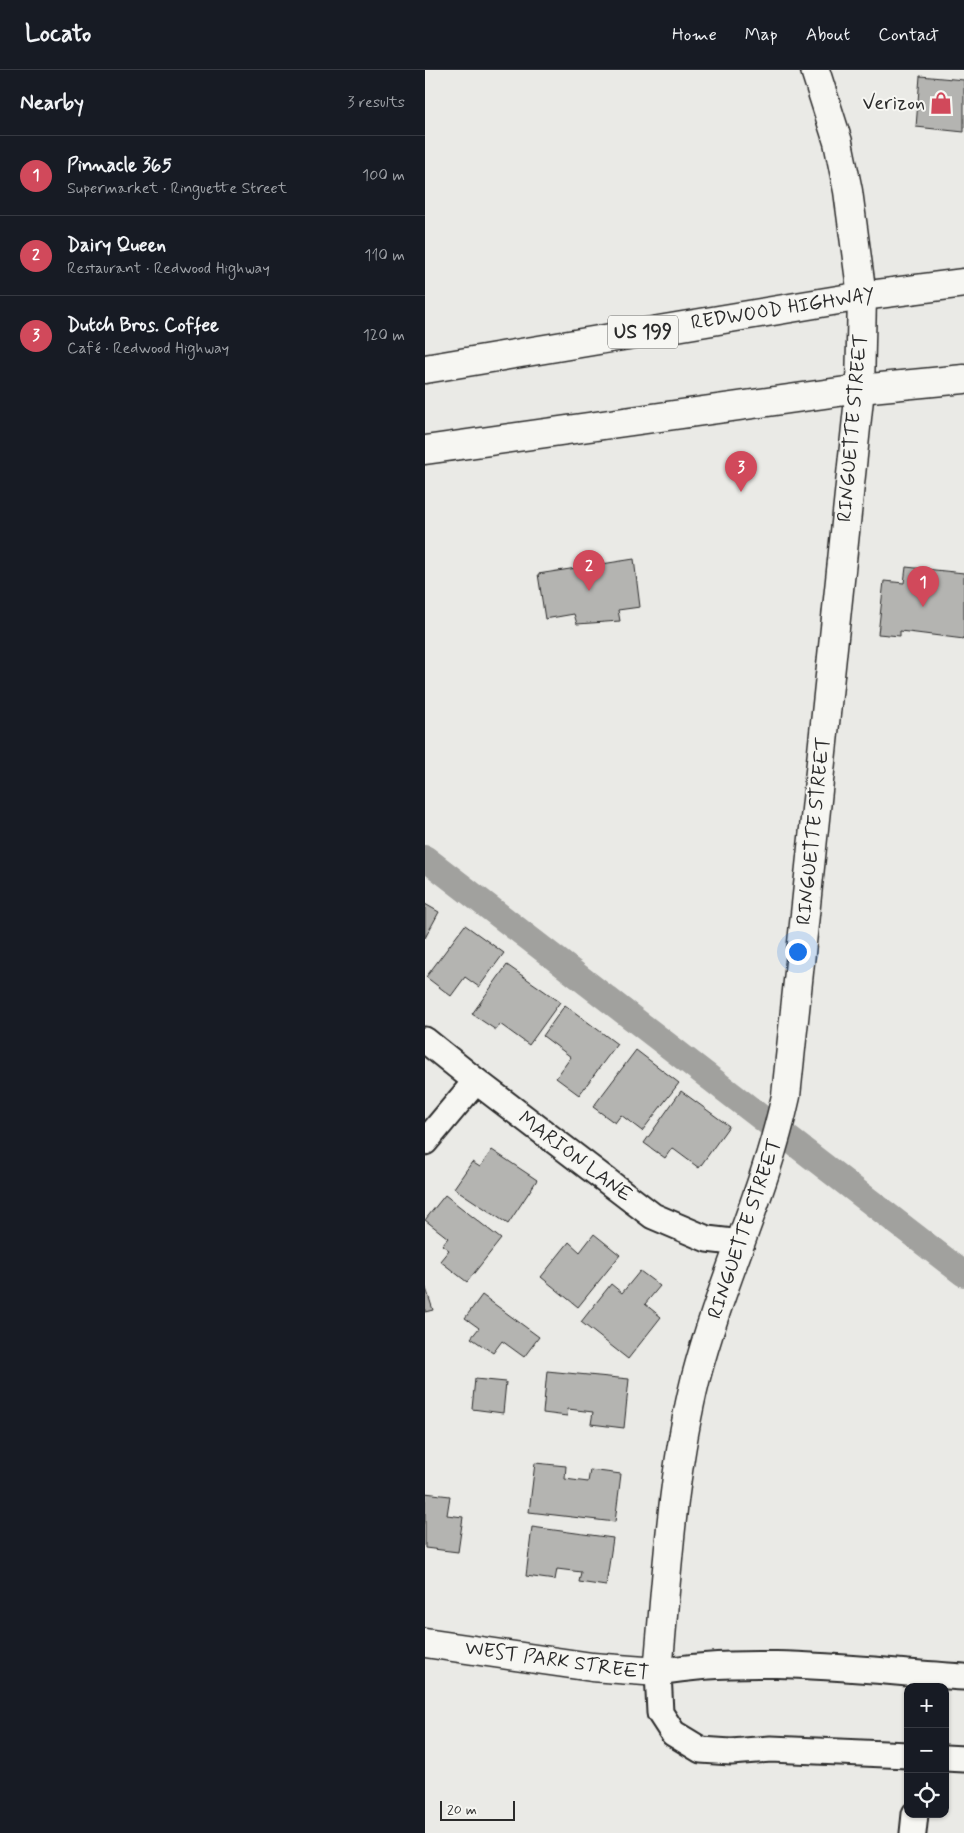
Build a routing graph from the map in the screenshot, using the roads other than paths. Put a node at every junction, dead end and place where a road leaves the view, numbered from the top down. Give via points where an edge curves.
1 (815, 70) edge
2 (964, 283) edge
3 (862, 296) junction
4 (425, 369) edge
5 (964, 379) edge
6 (860, 389) junction
7 (425, 450) edge
8 (425, 1040) edge
9 (476, 1082) junction
10 (425, 1142) edge
11 (741, 1243) junction
12 (425, 1643) edge
13 (657, 1672) junction
14 (964, 1677) edge
15 (904, 1755) edge
16 (949, 1758) edge
17 (964, 1759) edge
18 (915, 1818) edge
19 (913, 1833) edge

1 - 3 main road, RINGUETTE STREET via 838,142
2 - 3 main road, REDWOOD HIGHWAY / US 199
3 - 4 main road, REDWOOD HIGHWAY / US 199
3 - 6 main road, RINGUETTE STREET
5 - 6 main road
6 - 7 main road
6 - 11 main road, RINGUETTE STREET via 789,1072 776,1141
8 - 9 street, MARION LANE
9 - 10 street
9 - 11 street, MARION LANE via 653,1216 707,1238
11 - 13 main road, RINGUETTE STREET via 718,1305 685,1426
12 - 13 main road, WEST PARK STREET
13 - 14 street via 694,1666 781,1666
13 - 15 street, WEST PARK STREET via 660,1713 673,1733 701,1750 771,1749
16 - 17 street
18 - 19 street

